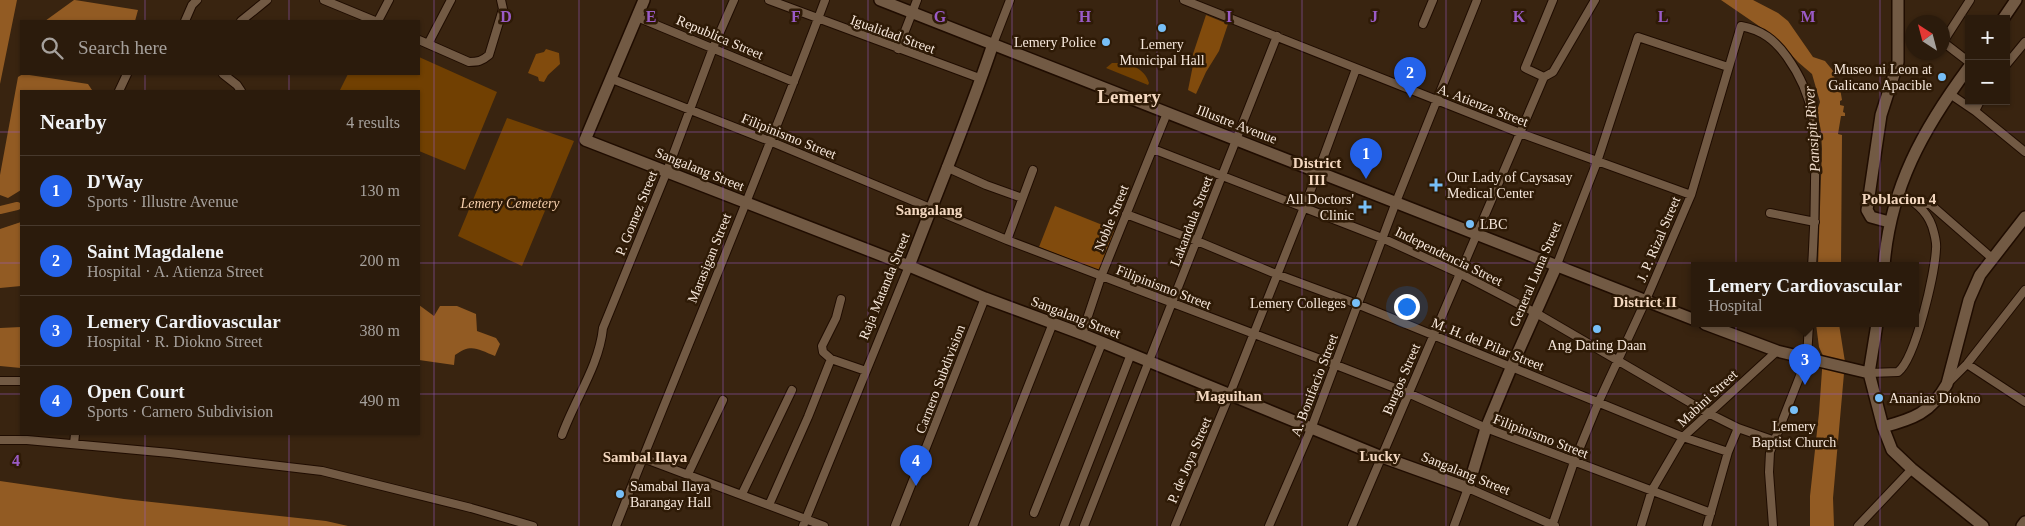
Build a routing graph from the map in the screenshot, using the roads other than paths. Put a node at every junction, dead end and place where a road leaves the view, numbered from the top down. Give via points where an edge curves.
1 (197, 0) edge
2 (267, 0) edge
3 (324, 0) edge
4 (389, 0) edge
5 (451, 0) edge
6 (501, 0) edge
7 (644, 0) edge
8 (734, 0) edge
9 (769, 0) edge
10 (825, 0) edge
11 (880, 0) edge
12 (917, 0) edge
13 (1010, 0) edge
14 (1184, 0) edge
15 (1433, 0) edge
16 (1477, 0) edge
17 (1553, 0) edge
18 (1595, 0) edge
19 (1898, 0) edge
20 (1970, 0) edge
21 (2016, 0) edge
22 (912, 12) junction
23 (2006, 15) edge
24 (637, 17) junction
25 (818, 19) junction
26 (185, 20) edge
27 (242, 20) edge
28 (374, 20) edge
29 (378, 20) edge
30 (1423, 24) dead end
31 (1277, 36) junction
32 (420, 40) edge
33 (2025, 42) edge
34 (428, 44) junction
35 (993, 44) junction
36 (713, 48) junction
37 (898, 49) junction
38 (1966, 60) edge
39 (2010, 60) edge
40 (1728, 67) junction
41 (1356, 69) junction
42 (1965, 73) edge
43 (127, 75) edge
44 (224, 75) edge
45 (1544, 77) junction
46 (612, 79) junction
47 (982, 79) junction
48 (794, 82) junction
49 (119, 90) edge
50 (240, 90) edge
51 (1950, 94) junction
52 (1436, 100) junction
53 (1978, 105) edge
54 (690, 110) junction
55 (1975, 110) junction
56 (1167, 113) junction
57 (1520, 133) junction
58 (1235, 140) junction
59 (772, 142) junction
60 (1153, 149) junction
61 (2025, 152) edge
62 (1597, 162) junction
63 (946, 167) junction
64 (1033, 170) dead end
65 (667, 171) junction
66 (1318, 172) junction
67 (1222, 174) junction
68 (1898, 192) junction
69 (1690, 195) junction
70 (1022, 198) junction
71 (1914, 201) junction
72 (1396, 202) junction
73 (744, 203) junction
74 (1304, 206) junction
75 (930, 209) junction
76 (1770, 213) dead end
77 (1126, 214) junction
78 (2025, 217) edge
79 (1815, 222) junction
80 (1889, 222) junction
81 (1476, 234) junction
82 (1382, 238) junction
83 (1006, 240) junction
84 (1197, 241) junction
85 (1993, 258) junction
86 (1812, 262) edge
87 (1884, 262) edge
88 (908, 266) junction
89 (1556, 267) junction
90 (1276, 274) junction
91 (1460, 274) junction
92 (1101, 277) junction
93 (2025, 290) edge
94 (985, 298) junction
95 (841, 299) dead end
96 (1646, 302) junction
97 (1172, 304) junction
98 (1357, 304) junction
99 (1536, 314) junction
100 (1691, 319) edge
101 (1053, 323) junction
102 (1713, 327) edge
103 (1809, 327) edge
104 (1877, 327) edge
105 (1082, 334) junction
106 (1253, 334) junction
107 (1433, 335) junction
108 (1102, 342) junction
109 (1777, 351) junction
110 (1131, 354) junction
111 (831, 359) junction
112 (1810, 359) junction
113 (1149, 362) junction
114 (1618, 362) junction
115 (1967, 364) junction
116 (1336, 365) junction
117 (1511, 368) junction
118 (866, 371) junction
119 (1870, 372) junction
120 (0, 381) edge
121 (20, 381) edge
122 (1947, 384) junction
123 (792, 390) dead end
124 (1408, 393) junction
125 (1230, 396) junction
126 (2023, 398) edge
127 (723, 400) dead end
128 (1599, 401) junction
129 (1708, 413) junction
130 (1883, 427) junction
131 (1486, 428) junction
132 (1738, 428) junction
133 (1311, 429) junction
134 (75, 435) edge
135 (562, 435) dead end
136 (1683, 437) junction
137 (0, 440) edge
138 (1775, 441) junction
139 (74, 444) junction
140 (1728, 452) junction
141 (1382, 457) junction
142 (643, 458) junction
143 (1574, 462) junction
144 (1912, 469) junction
145 (688, 474) junction
146 (1468, 488) junction
147 (1652, 490) junction
148 (742, 494) junction
149 (769, 504) junction
150 (1710, 513) junction
151 (1034, 514) dead end
152 (804, 522) edge
153 (2025, 522) edge
154 (533, 526) edge
155 (616, 526) edge
156 (824, 526) edge
157 (895, 526) edge
158 (973, 526) edge
159 (1064, 526) edge
160 (1084, 526) edge
161 (1175, 526) edge
162 (1269, 526) edge
163 (1352, 526) edge
164 (1454, 526) edge
165 (1553, 526) edge
166 (1641, 526) edge
167 (1707, 526) edge
168 (1773, 526) edge
169 (1858, 526) edge
170 (1983, 526) edge
171 (2022, 526) edge

1 - 26 street
2 - 27 street
3 - 28 street
4 - 29 street
5 - 34 street
6 - 34 street via 502,9 489,55 484,59 469,62
7 - 24 street
8 - 36 street, P. Gomez Street
9 - 25 street, Igualidad Street
10 - 25 street, Marasigan Street
11 - 22 street, Illustre Avenue
12 - 22 street
13 - 35 street, Raja Matanda Street
14 - 31 street, A. Atienza Street
15 - 30 street
16 - 52 street, A. Bonifacio Street
17 - 45 street via 1525,68
18 - 45 street, Burgos Street via 1553,72
19 - 80 street via 1898,62 1882,115 1867,210 1871,217
20 - 38 street via 1943,42
21 - 23 street
22 - 35 street, Illustre Avenue
22 - 37 street
24 - 36 street, Republica Street
24 - 46 street
25 - 37 street, Igualidad Street
25 - 48 street, Marasigan Street
31 - 41 street, A. Atienza Street
31 - 58 street, Lakandula Street
32 - 34 street
33 - 39 street
35 - 47 street, Raja Matanda Street
35 - 56 street, Illustre Avenue
36 - 48 street, Republica Street
36 - 54 street, P. Gomez Street
37 - 47 street, Igualidad Street
40 - 62 street, General Luna Street via 1638,37
40 - 69 street, J. P. Rizal Street
40 - 79 street, J. P. Rizal Street via 1741,26 1756,29 1773,40 1798,74 1812,113 1816,136
41 - 52 street, A. Atienza Street
41 - 66 street, P. de Joya Street
42 - 51 street
43 - 49 street
44 - 50 street
45 - 57 street, Burgos Street
46 - 54 street, Filipinismo Street
46 - 65 street, Sangalang Street via 585,140
47 - 63 street, Raja Matanda Street
48 - 59 street, Marasigan Street
51 - 55 street
51 - 68 street via 1913,157
52 - 57 street, A. Atienza Street
52 - 72 street, A. Bonifacio Street
53 - 55 street
54 - 59 street, Filipinismo Street
54 - 65 street, P. Gomez Street
55 - 61 street
56 - 58 street, Illustre Avenue
56 - 60 street, Noble Street
57 - 62 street, A. Atienza Street
57 - 81 street, Burgos Street
58 - 66 street, Illustre Avenue
58 - 67 street, Lakandula Street
59 - 73 street, Marasigan Street
59 - 75 street, Filipinismo Street
60 - 67 street, Independencia Street
60 - 77 street, Noble Street
62 - 69 street, A. Atienza Street
62 - 89 street, General Luna Street
63 - 70 street
63 - 75 street, Raja Matanda Street
64 - 70 street
65 - 73 street, Sangalang Street
65 - 135 street, P. Gomez Street via 603,328 596,358
66 - 72 street, Illustre Avenue
66 - 74 street, P. de Joya Street
67 - 74 street, Independencia Street
67 - 84 street, Lakandula Street
68 - 71 street
68 - 80 street
69 - 96 street, J. P. Rizal Street
70 - 83 street
71 - 85 street via 1930,204
71 - 119 street via 1932,224 1936,248 1919,330 1902,369 1894,373
72 - 81 street, Illustre Avenue
72 - 82 street, A. Bonifacio Street
73 - 88 street, Sangalang Street
73 - 142 street, Marasigan Street
74 - 82 street, Independencia Street
74 - 90 street, P. de Joya Street
75 - 83 street, Filipinismo Street
75 - 88 street, Raja Matanda Street
76 - 79 street
77 - 84 street, M. H. del Pilar Street
77 - 92 street, Noble Street
78 - 85 street
79 - 86 street
80 - 87 street
81 - 89 street, Illustre Avenue
81 - 91 street, Burgos Street
82 - 91 street, Independencia Street
82 - 98 street, A. Bonifacio Street
83 - 92 street, Filipinismo Street
84 - 90 street, M. H. del Pilar Street
84 - 97 street, Lakandula Street
85 - 122 street via 1980,275 1969,300
88 - 94 street, Sangalang Street
88 - 118 street, Raja Matanda Street
89 - 96 street, Illustre Avenue
89 - 99 street, General Luna Street
90 - 98 street, M. H. del Pilar Street
90 - 106 street, P. de Joya Street
91 - 99 street, Independencia Street
91 - 107 street, Burgos Street
92 - 97 street, Filipinismo Street
92 - 105 street, Noble Street
93 - 115 street
94 - 101 street, Sangalang Street
94 - 157 street, Carnero Subdivision
95 - 111 street via 822,346 823,352
96 - 100 street, Illustre Avenue
96 - 114 street, J. P. Rizal Street
97 - 106 street, Filipinismo Street
97 - 113 street, Lakandula Street
98 - 107 street, M. H. del Pilar Street
98 - 116 street, A. Bonifacio Street
99 - 114 street, Independencia Street
99 - 117 street, General Luna Street
101 - 105 street, Sangalang Street
101 - 158 street
102 - 109 street
103 - 112 street
104 - 119 street
105 - 108 street, Sangalang Street
106 - 116 street, Filipinismo Street
106 - 125 street, P. de Joya Street
107 - 117 street, M. H. del Pilar Street
107 - 124 street, Burgos Street
108 - 110 street, Sangalang Street
108 - 151 street
109 - 112 street
109 - 129 street, Mabini Street
110 - 113 street, Sangalang Street
110 - 159 street
111 - 118 street
111 - 149 street
112 - 119 street
112 - 138 street
113 - 125 street, Sangalang Street
113 - 160 street, Lakandula Street
114 - 128 street, J. P. Rizal Street
114 - 129 street, Independencia Street
115 - 122 street
115 - 126 street
116 - 124 street, Filipinismo Street
116 - 133 street, A. Bonifacio Street
117 - 128 street, M. H. del Pilar Street
117 - 131 street, General Luna Street
118 - 152 street, Raja Matanda Street
119 - 130 street
120 - 121 street
122 - 130 street via 1938,400 1921,414
123 - 148 street
124 - 131 street, Filipinismo Street
124 - 141 street, Burgos Street
125 - 133 street, Sangalang Street
125 - 161 street, P. de Joya Street
127 - 145 street
128 - 136 street, M. H. del Pilar Street
128 - 143 street, J. P. Rizal Street
129 - 132 street, Independencia Street
129 - 136 street, Mabini Street
130 - 144 street via 1892,450
131 - 143 street, Filipinismo Street
131 - 146 street, General Luna Street
132 - 138 street, Independencia Street
132 - 140 street
133 - 141 street, Sangalang Street
133 - 162 street, A. Bonifacio Street
134 - 139 street
136 - 140 street, M. H. del Pilar Street
136 - 147 street, Mabini Street
137 - 139 street
138 - 168 street via 1770,452 1769,472
139 - 154 street via 322,471
140 - 150 street
141 - 146 street, Sangalang Street
141 - 163 street, Burgos Street
142 - 145 street
142 - 155 street, Marasigan Street
143 - 147 street, Filipinismo Street
143 - 165 street, J. P. Rizal Street
144 - 169 street
144 - 170 street
145 - 148 street
146 - 164 street, General Luna Street
146 - 165 street, Sangalang Street
147 - 150 street, Filipinismo Street
147 - 166 street, Mabini Street
148 - 149 street
149 - 152 street
150 - 167 street
152 - 156 street
153 - 171 street

